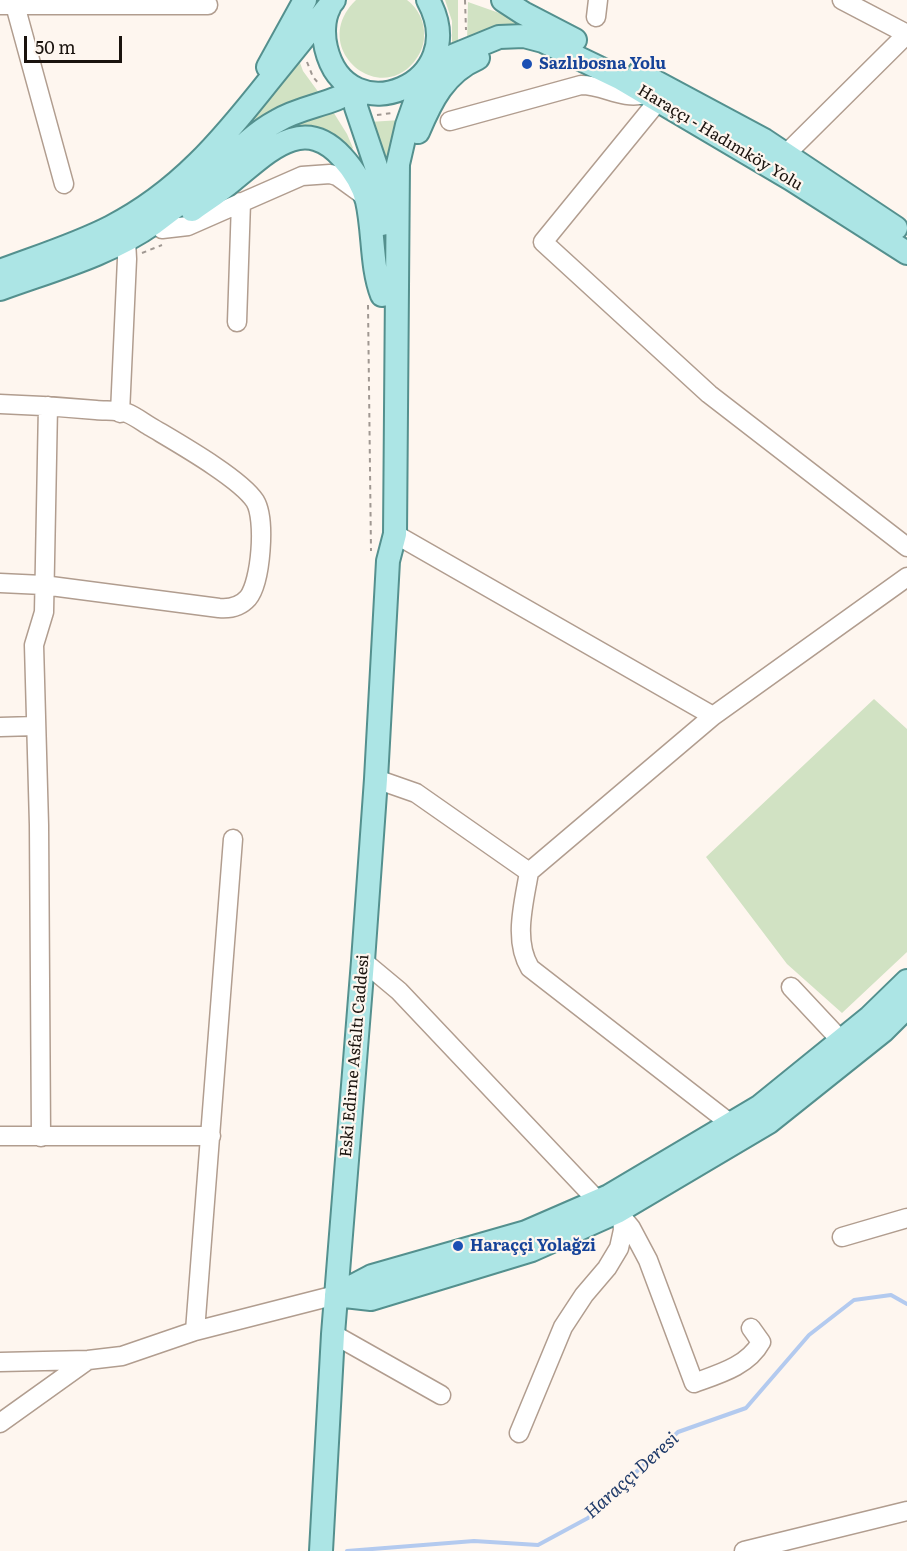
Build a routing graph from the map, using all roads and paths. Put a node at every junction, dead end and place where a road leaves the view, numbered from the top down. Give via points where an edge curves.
1 (304, 0) edge
2 (334, 0) edge
3 (428, 0) edge
4 (465, 0) edge
5 (485, 0) edge
6 (503, 0) edge
7 (842, 0) edge
8 (882, 0) edge
9 (8, 5) edge
10 (208, 5) dead end
11 (523, 13) junction
12 (872, 16) junction
13 (907, 34) edge
14 (467, 50) junction
15 (580, 58) junction
16 (426, 71) junction
17 (356, 89) junction
18 (652, 98) junction
19 (411, 111) junction
20 (244, 112) junction
21 (360, 117) junction
22 (450, 121) dead end
23 (786, 154) junction
24 (64, 184) dead end
25 (366, 197) junction
26 (241, 202) junction
27 (166, 235) junction
28 (907, 235) edge
29 (126, 249) junction
30 (907, 253) edge
31 (0, 271) edge
32 (0, 289) edge
33 (382, 294) junction
34 (237, 322) dead end
35 (0, 404) edge
36 (48, 406) junction
37 (120, 412) junction
38 (395, 534) junction
39 (907, 547) edge
40 (380, 560) junction
41 (907, 577) edge
42 (0, 583) edge
43 (43, 585) junction
44 (713, 716) junction
45 (36, 726) junction
46 (0, 727) edge
47 (376, 779) junction
48 (233, 838) dead end
49 (529, 872) junction
50 (363, 961) junction
51 (907, 981) edge
52 (791, 987) dead end
53 (907, 1007) edge
54 (848, 1047) junction
55 (739, 1130) junction
56 (0, 1136) edge
57 (211, 1136) junction
58 (41, 1137) junction
59 (610, 1211) junction
60 (907, 1218) edge
61 (842, 1238) dead end
62 (336, 1296) junction
63 (751, 1328) dead end
64 (195, 1331) junction
65 (333, 1334) junction
66 (88, 1360) junction
67 (0, 1362) edge
68 (441, 1395) dead end
69 (0, 1423) edge
70 (519, 1433) dead end
71 (907, 1512) edge
72 (321, 1551) edge
73 (744, 1551) edge

1 - 20 main road
2 - 17 main road via 327,12 324,43 328,57 345,81
2 - 20 main road
3 - 16 main road via 438,23 439,38
4 - 14 path
5 - 11 main road
6 - 11 main road
7 - 12 street
8 - 12 street
9 - 10 street
9 - 24 street
11 - 23 main road, Haraççı - Hadımköy Yolu
12 - 13 street
13 - 23 street
14 - 15 main road, Haraççı - Hadımköy Yolu via 499,37 524,36
14 - 16 main road, Haraççı - Hadımköy Yolu
15 - 18 main road, Haraççı - Hadımköy Yolu
15 - 33 main road via 536,49 492,52 458,70 439,89 415,138 408,164 404,267
16 - 17 main road, Haraççı - Hadımköy Yolu via 412,84 390,93
16 - 19 main road
17 - 21 main road
17 - 29 main road via 334,102 302,109 276,121
18 - 22 street via 581,86
18 - 30 main road, Haraççı - Hadımköy Yolu
18 - 39 street via 543,242 709,394
19 - 21 path
19 - 33 main road via 400,148
20 - 31 main road via 209,154 145,206 111,227
21 - 33 main road via 379,175 382,199
23 - 28 main road, Haraççı - Hadımköy Yolu
25 - 26 street via 337,176 317,174 302,176
25 - 27 main road via 357,176 336,151 326,143 302,139 277,144
25 - 33 main road via 377,284
26 - 27 street
26 - 34 street
27 - 29 path
27 - 29 main road via 147,237
29 - 32 main road via 96,254
29 - 37 street
33 - 38 main road
33 - 40 path
33 - 40 main road
35 - 36 street
36 - 37 street
36 - 43 street
37 - 43 street via 177,442 237,483 255,501 261,527 251,593 240,605 226,609
38 - 40 main road
38 - 44 street
40 - 47 main road, Eski Edirne Asfaltı Caddesi
41 - 44 street
42 - 43 street
43 - 45 street via 44,612 34,645
44 - 49 street
45 - 46 street
45 - 58 street
47 - 49 street via 416,793
47 - 50 main road, Eski Edirne Asfaltı Caddesi
48 - 57 street
49 - 55 street via 521,925 523,952 530,968
50 - 59 street via 399,991
50 - 62 main road, Eski Edirne Asfaltı Caddesi
51 - 54 main road via 870,1017
52 - 54 street
53 - 54 main road via 883,1031
54 - 55 main road via 769,1122
55 - 59 main road
56 - 58 street
57 - 58 street
57 - 64 street
59 - 62 main road via 532,1250 372,1299
59 - 63 street via 631,1228 648,1260 694,1383 740,1364 756,1352 761,1341
59 - 70 street via 623,1230 619,1248 563,1328
60 - 61 street
62 - 64 street
62 - 65 main road, Eski Edirne Asfaltı Caddesi
64 - 66 street via 122,1356
65 - 68 street
65 - 72 main road, Eski Edirne Asfaltı Caddesi
66 - 67 street
66 - 69 street
71 - 73 street

